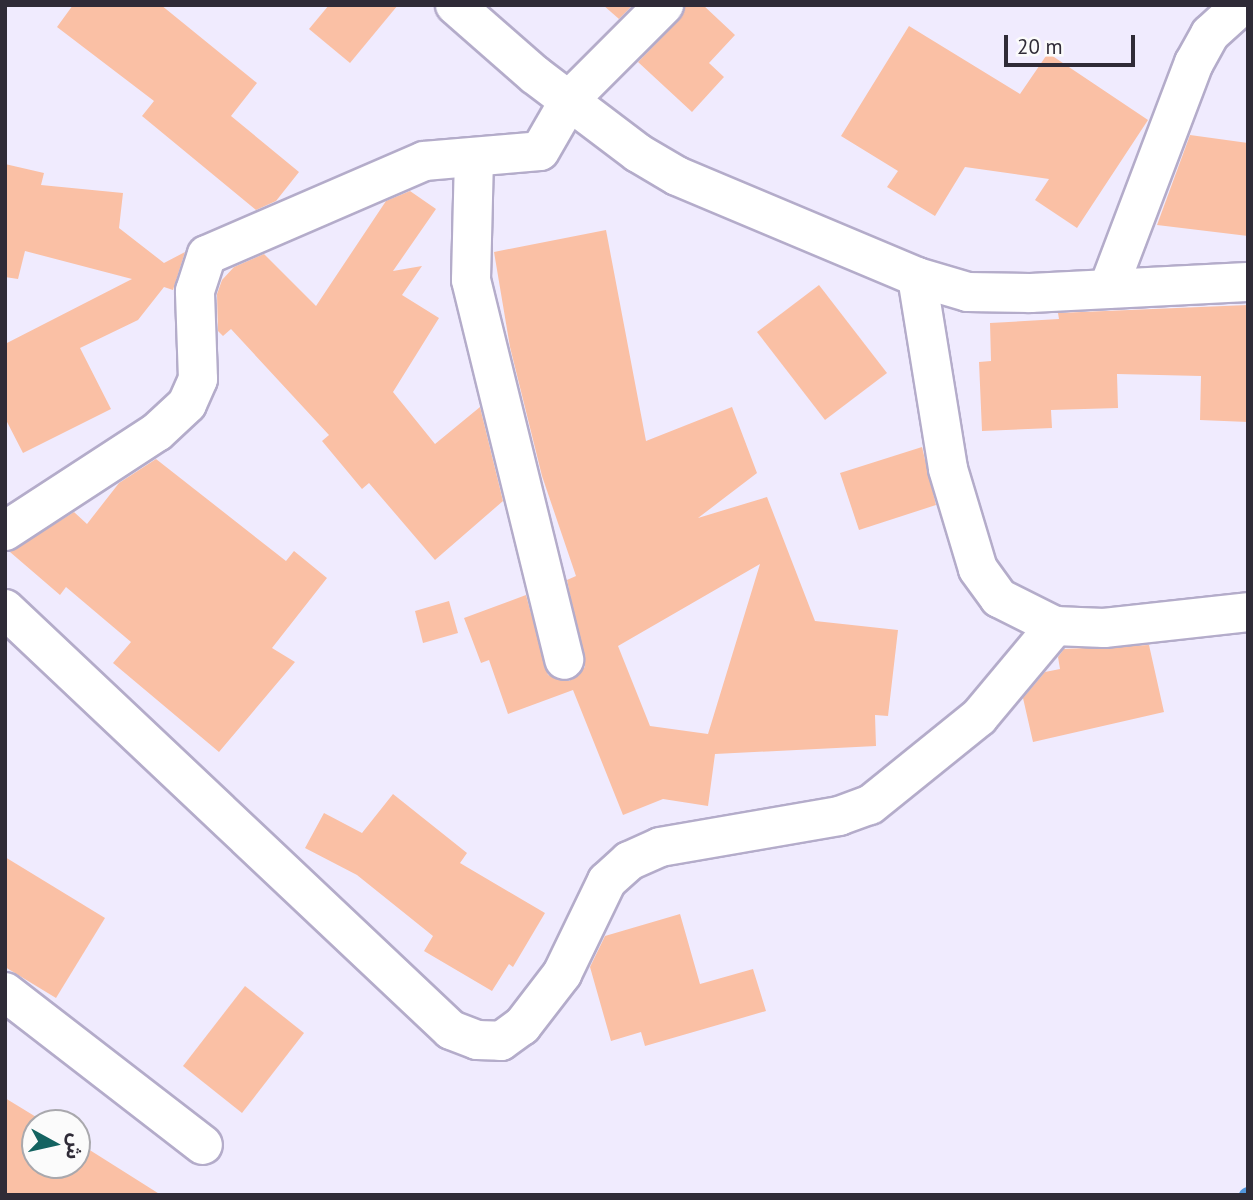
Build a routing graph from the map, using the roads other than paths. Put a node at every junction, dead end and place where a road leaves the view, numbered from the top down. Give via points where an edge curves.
1 (455, 5) edge
2 (664, 5) edge
3 (1242, 5) edge
4 (570, 99) junction
5 (474, 157) junction
6 (917, 277) junction
7 (1248, 282) edge
8 (1108, 289) junction
9 (5, 531) edge
10 (5, 609) edge
11 (1248, 612) edge
12 (1055, 626) junction
13 (564, 660) dead end
14 (5, 992) edge
15 (203, 1144) dead end

1 - 4 street
2 - 4 street
3 - 8 street via 1210,34 1194,63
4 - 5 street via 540,152
4 - 6 street via 638,153 677,176
5 - 9 street via 424,161 207,255 195,291 198,379 187,404 157,432
5 - 13 street via 471,280
6 - 8 street via 968,292
6 - 12 street via 948,469 978,569 999,598
7 - 8 street
10 - 12 street via 452,1030 477,1040 501,1041 522,1026 562,974 607,881 629,861 660,847 839,816 870,806 979,717
11 - 12 street via 1104,628
14 - 15 street

